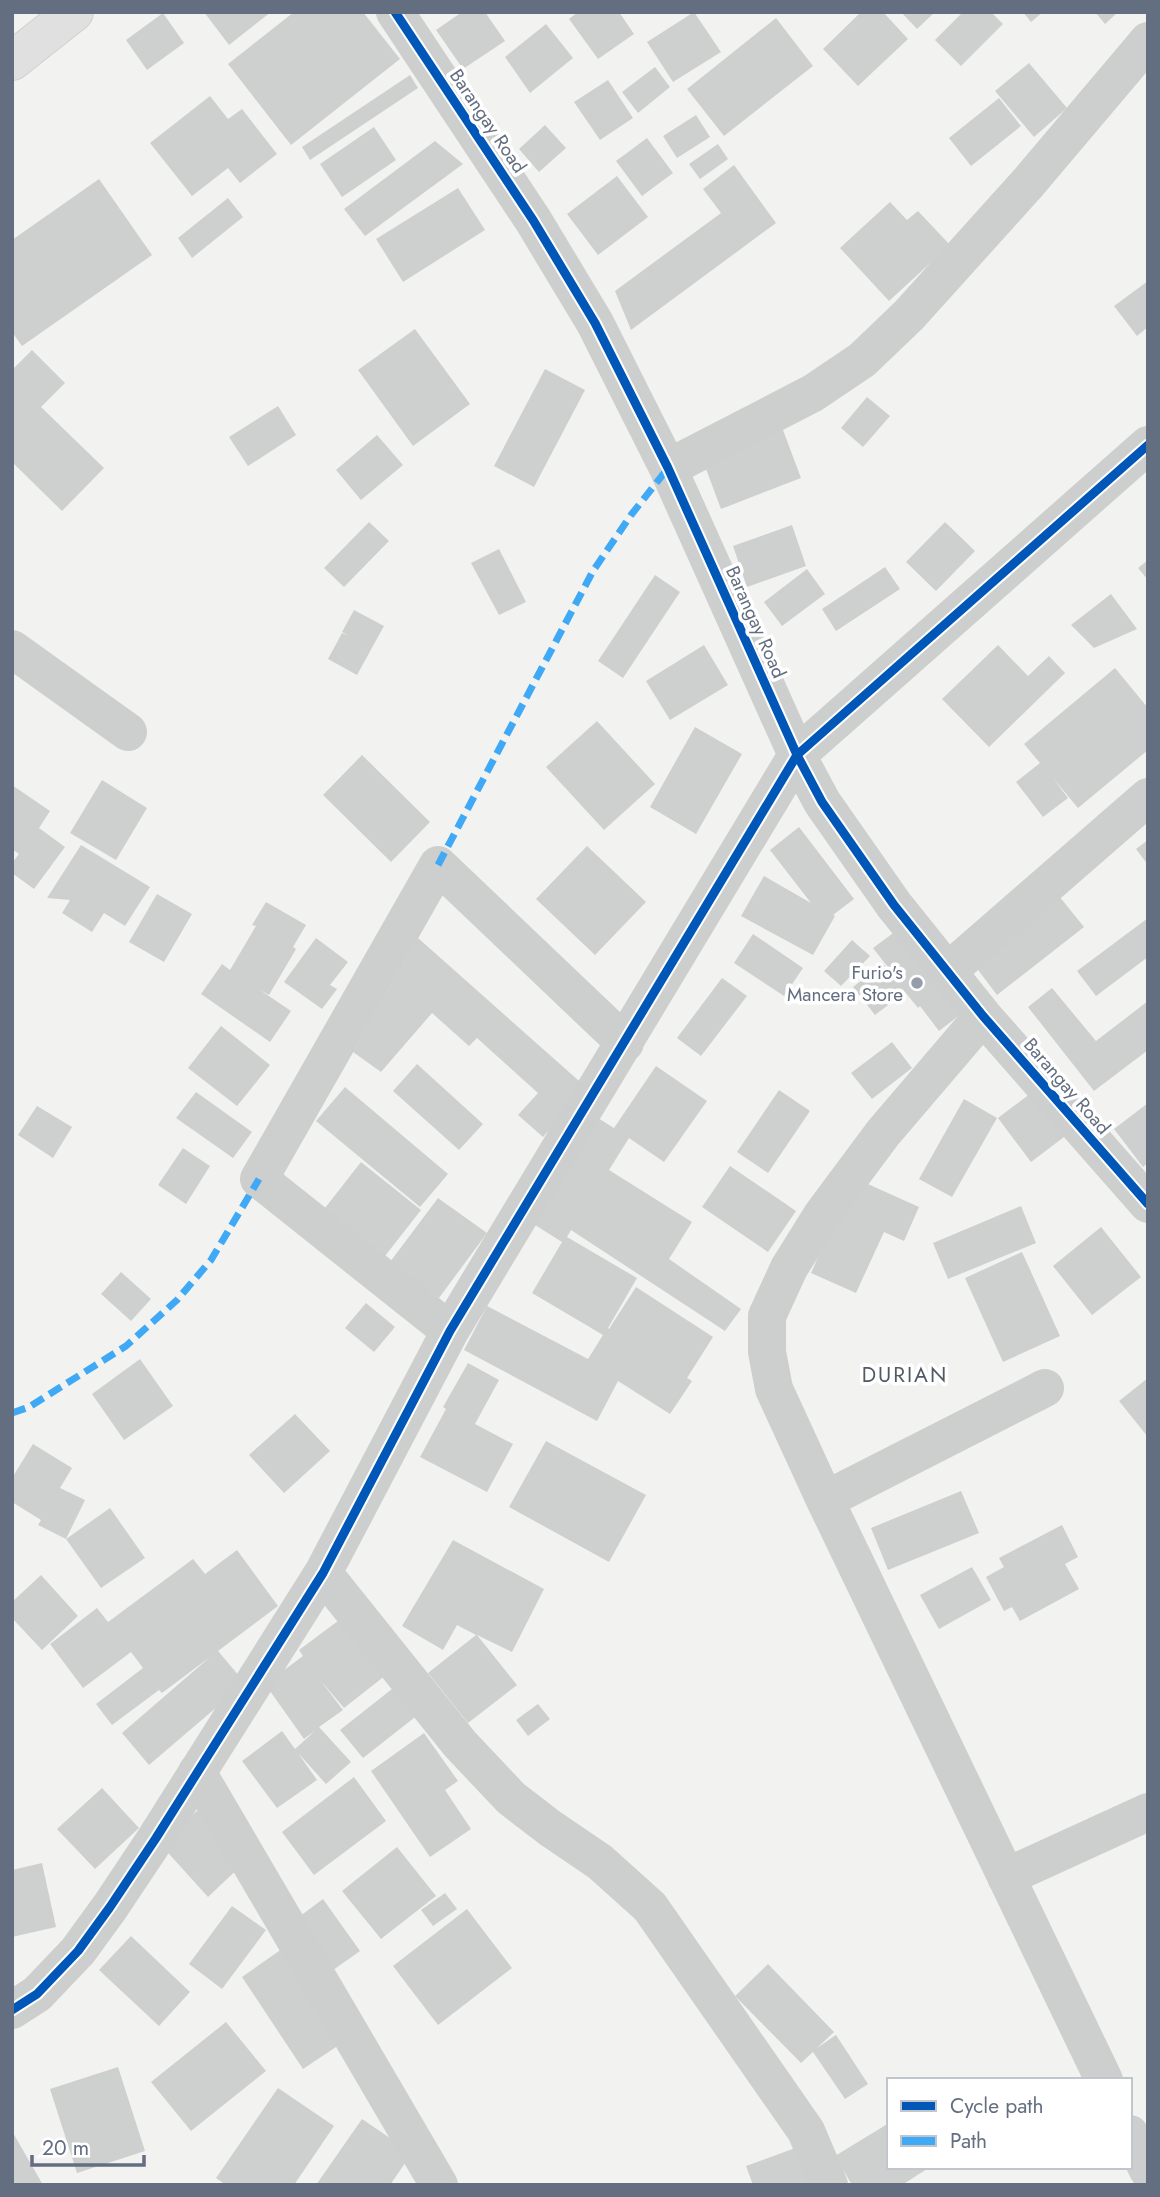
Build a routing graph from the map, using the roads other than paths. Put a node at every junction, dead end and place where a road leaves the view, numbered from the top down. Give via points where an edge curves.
1 (74, 12) edge
2 (406, 16) edge
3 (1148, 41) edge
4 (12, 61) edge
5 (1148, 445) edge
6 (668, 468) junction
7 (12, 649) edge
8 (128, 732) dead end
9 (797, 755) junction
10 (1148, 797) edge
11 (947, 972) junction
12 (983, 1016) junction
13 (625, 1043) junction
14 (1146, 1197) edge
15 (450, 1331) junction
16 (1045, 1388) dead end
17 (825, 1500) junction
18 (323, 1573) junction
19 (197, 1772) junction
20 (1148, 1812) edge
21 (1006, 1877) junction
22 (12, 2010) edge
23 (1103, 2078) edge
24 (1132, 2138) edge
25 (1148, 2170) edge
26 (439, 2185) edge
27 (829, 2185) edge

1 - 4 main road
2 - 6 street, Barangay Road via 595,323
3 - 6 street via 1019,194 862,360 813,393
5 - 9 street
6 - 9 street, Barangay Road
7 - 8 street
9 - 11 street, Barangay Road via 855,851
9 - 13 street
10 - 11 street
11 - 12 street, Barangay Road
12 - 14 street, Barangay Road
12 - 17 street via 821,1215 767,1316 766,1352 774,1389
13 - 15 street
13 - 15 street via 438,865 259,1179
15 - 18 street
16 - 17 street
17 - 21 street
18 - 19 street
18 - 27 street via 460,1744 512,1798 600,1862 650,1907 806,2131
19 - 22 street via 78,1951 37,1994
19 - 26 street
20 - 21 street
21 - 23 street
24 - 25 street

